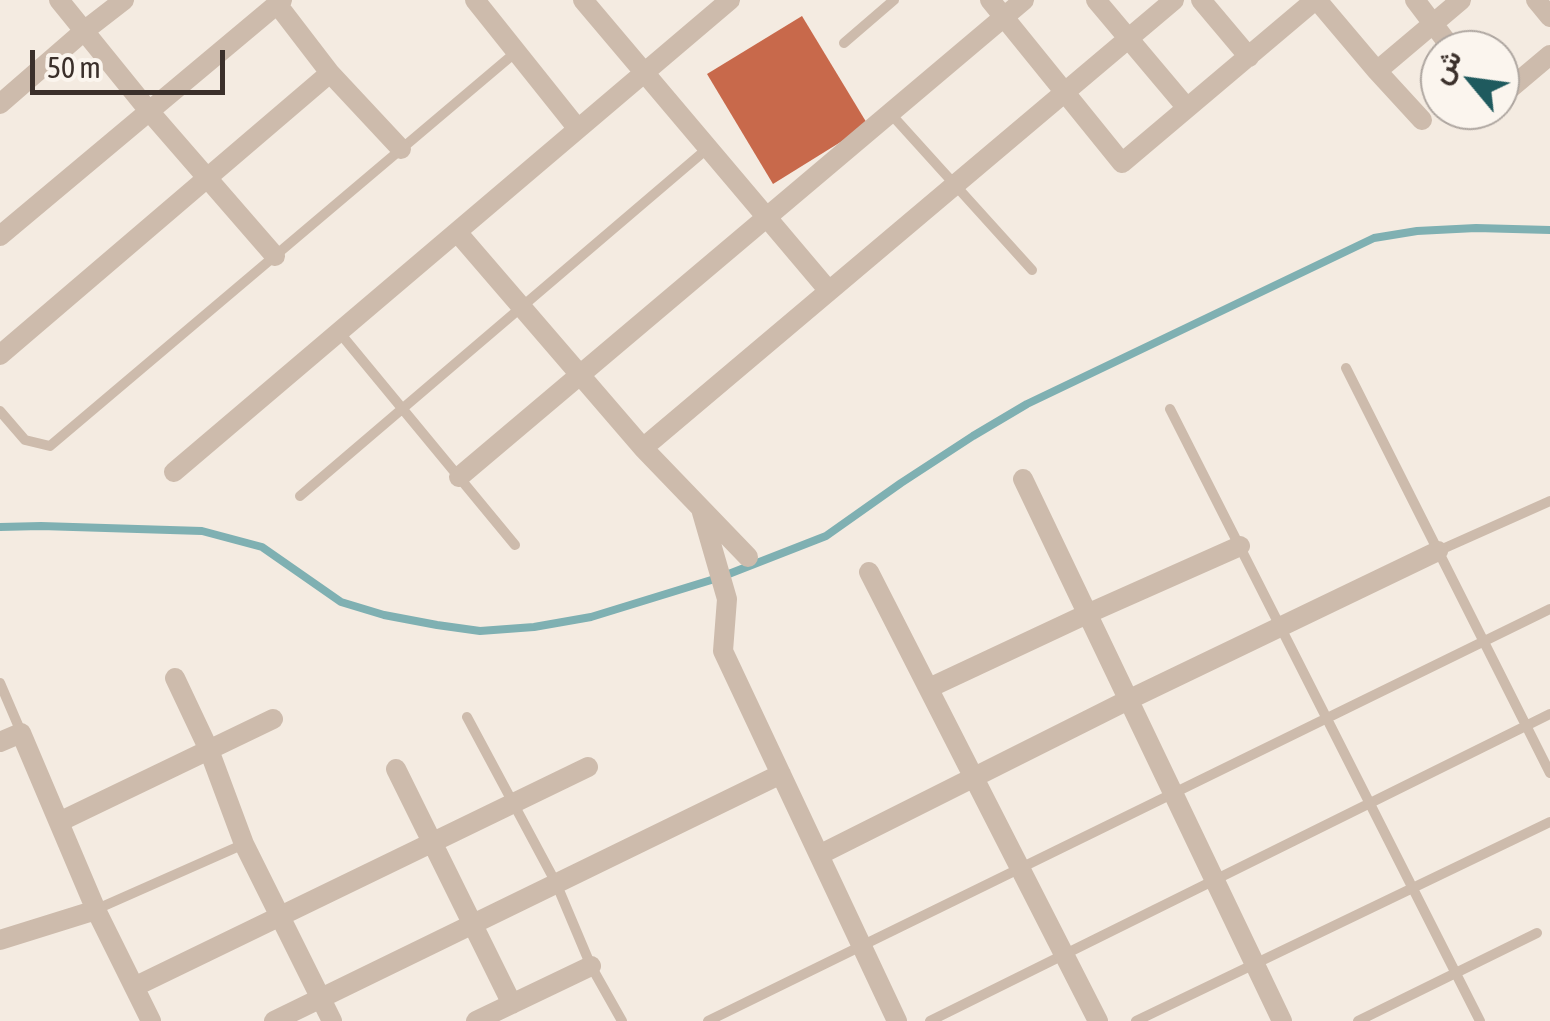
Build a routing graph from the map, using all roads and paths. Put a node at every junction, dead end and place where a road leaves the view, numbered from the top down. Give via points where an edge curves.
1 (59, 0) edge
2 (124, 0) edge
3 (474, 0) edge
4 (583, 0) edge
5 (730, 0) edge
6 (894, 0) edge
7 (990, 0) edge
8 (1024, 0) edge
9 (1096, 0) edge
10 (1174, 0) edge
11 (1200, 0) edge
12 (1316, 0) edge
13 (1416, 0) edge
14 (1462, 0) edge
15 (1536, 0) edge
16 (280, 2) edge
17 (1550, 16) edge
18 (1004, 17) junction
19 (1433, 24) junction
20 (1438, 30) edge
21 (84, 31) junction
22 (1128, 38) junction
23 (844, 43) dead end
24 (516, 52) junction
25 (1550, 55) edge
26 (1248, 57) junction
27 (1376, 70) junction
28 (645, 72) junction
29 (330, 74) junction
30 (1520, 80) edge
31 (1064, 92) junction
32 (0, 104) edge
33 (1187, 108) junction
34 (149, 112) junction
35 (890, 113) junction
36 (1420, 118) edge
37 (578, 129) junction
38 (709, 148) junction
39 (401, 149) junction
40 (208, 178) junction
41 (954, 184) junction
42 (767, 217) junction
43 (457, 232) junction
44 (0, 236) edge
45 (274, 256) junction
46 (1032, 270) dead end
47 (829, 290) junction
48 (522, 307) junction
49 (339, 332) junction
50 (0, 355) edge
51 (1346, 368) dead end
52 (580, 374) junction
53 (402, 408) junction
54 (1170, 409) dead end
55 (0, 410) edge
56 (643, 448) junction
57 (174, 472) dead end
58 (459, 477) junction
59 (1023, 479) dead end
60 (300, 496) dead end
61 (1550, 500) edge
62 (702, 509) junction
63 (515, 545) dead end
64 (1240, 546) junction
65 (1438, 551) junction
66 (748, 557) dead end
67 (870, 572) dead end
68 (1550, 609) edge
69 (1087, 614) junction
70 (1280, 626) junction
71 (1484, 642) junction
72 (175, 678) dead end
73 (0, 683) edge
74 (929, 688) junction
75 (1128, 700) junction
76 (1550, 714) edge
77 (467, 717) dead end
78 (1327, 718) junction
79 (273, 719) dead end
80 (1526, 726) junction
81 (21, 733) junction
82 (0, 742) edge
83 (209, 750) junction
84 (588, 768) dead end
85 (396, 769) dead end
86 (1550, 773) edge
87 (781, 774) junction
88 (974, 778) junction
89 (1173, 794) junction
90 (514, 804) junction
91 (1370, 804) junction
92 (59, 822) junction
93 (1550, 822) edge
94 (432, 842) junction
95 (244, 844) junction
96 (819, 854) junction
97 (1020, 868) junction
98 (1215, 880) junction
99 (556, 883) junction
100 (1413, 888) junction
101 (96, 910) junction
102 (280, 916) junction
103 (473, 924) junction
104 (1538, 933) dead end
105 (0, 940) edge
106 (862, 946) junction
107 (1065, 954) junction
108 (1254, 964) junction
109 (590, 966) junction
110 (1456, 973) junction
111 (134, 987) junction
112 (320, 998) junction
113 (512, 1004) junction
114 (152, 1021) edge
115 (274, 1021) edge
116 (332, 1021) edge
117 (476, 1021) edge
118 (622, 1021) edge
119 (708, 1021) edge
120 (897, 1021) edge
121 (930, 1021) edge
122 (1098, 1021) edge
123 (1136, 1021) edge
124 (1282, 1021) edge
125 (1358, 1021) edge
126 (1480, 1021) edge

1 - 21 street
2 - 21 street
3 - 24 street
4 - 28 street
5 - 28 street
6 - 23 lane
7 - 18 street
8 - 18 street
9 - 22 street
10 - 22 street
11 - 26 street
12 - 26 street
12 - 27 street
13 - 19 street
14 - 19 street
15 - 17 street
16 - 29 street
16 - 34 street
18 - 31 street
18 - 35 street
19 - 20 street
19 - 27 street
21 - 32 street
21 - 34 street
22 - 31 street
22 - 33 street
24 - 37 street
24 - 39 lane
25 - 30 street
26 - 33 street
27 - 36 street
28 - 37 street
28 - 38 street
29 - 39 street
29 - 40 street
31 - 33 street via 1122,163
31 - 41 street
34 - 40 street
34 - 44 street
35 - 41 lane
35 - 42 street
37 - 43 street
38 - 42 street
38 - 48 lane
39 - 45 lane
40 - 45 street
40 - 50 street
41 - 46 lane
41 - 47 street
42 - 47 street
42 - 52 street
43 - 48 street
43 - 49 street
45 - 55 lane via 50,446 25,440
47 - 56 street
48 - 52 street
48 - 53 lane
49 - 53 lane
49 - 57 street
51 - 65 lane
52 - 56 street
52 - 58 street
53 - 58 lane
53 - 60 lane
54 - 64 lane
56 - 62 street
58 - 63 lane
59 - 69 street
61 - 65 lane
62 - 66 street
62 - 87 street via 727,599 723,652
64 - 69 street
64 - 70 lane
65 - 70 street
65 - 71 lane
67 - 74 street
68 - 71 lane
69 - 74 street
69 - 75 street
70 - 75 street
70 - 78 lane
71 - 78 lane
71 - 80 lane
72 - 83 street
73 - 81 lane
74 - 88 street
75 - 88 street
75 - 89 street
76 - 80 lane
77 - 90 lane
78 - 89 lane
78 - 91 lane
79 - 83 street
80 - 86 lane
80 - 91 lane
81 - 82 street
81 - 92 street
83 - 92 street
83 - 95 street
84 - 90 street
85 - 94 street
87 - 96 street
87 - 99 street
88 - 96 street
88 - 97 street
89 - 97 lane
89 - 98 street
90 - 94 street
90 - 99 lane
91 - 98 lane
91 - 100 lane
92 - 101 street
93 - 100 lane
94 - 102 street
94 - 103 street
95 - 101 lane
95 - 102 street
96 - 106 street
97 - 106 lane
97 - 107 street
98 - 107 lane
98 - 108 street
99 - 103 street
99 - 109 lane
100 - 108 lane
100 - 110 lane
101 - 105 street
101 - 111 street
102 - 111 street
102 - 112 street
103 - 112 street
103 - 113 street
104 - 110 lane
106 - 119 lane
106 - 120 street
107 - 121 lane
107 - 122 street
108 - 123 lane
108 - 124 street
109 - 113 street
109 - 118 lane
110 - 125 lane
110 - 126 lane
111 - 114 street
112 - 115 street
112 - 116 street
113 - 117 street

